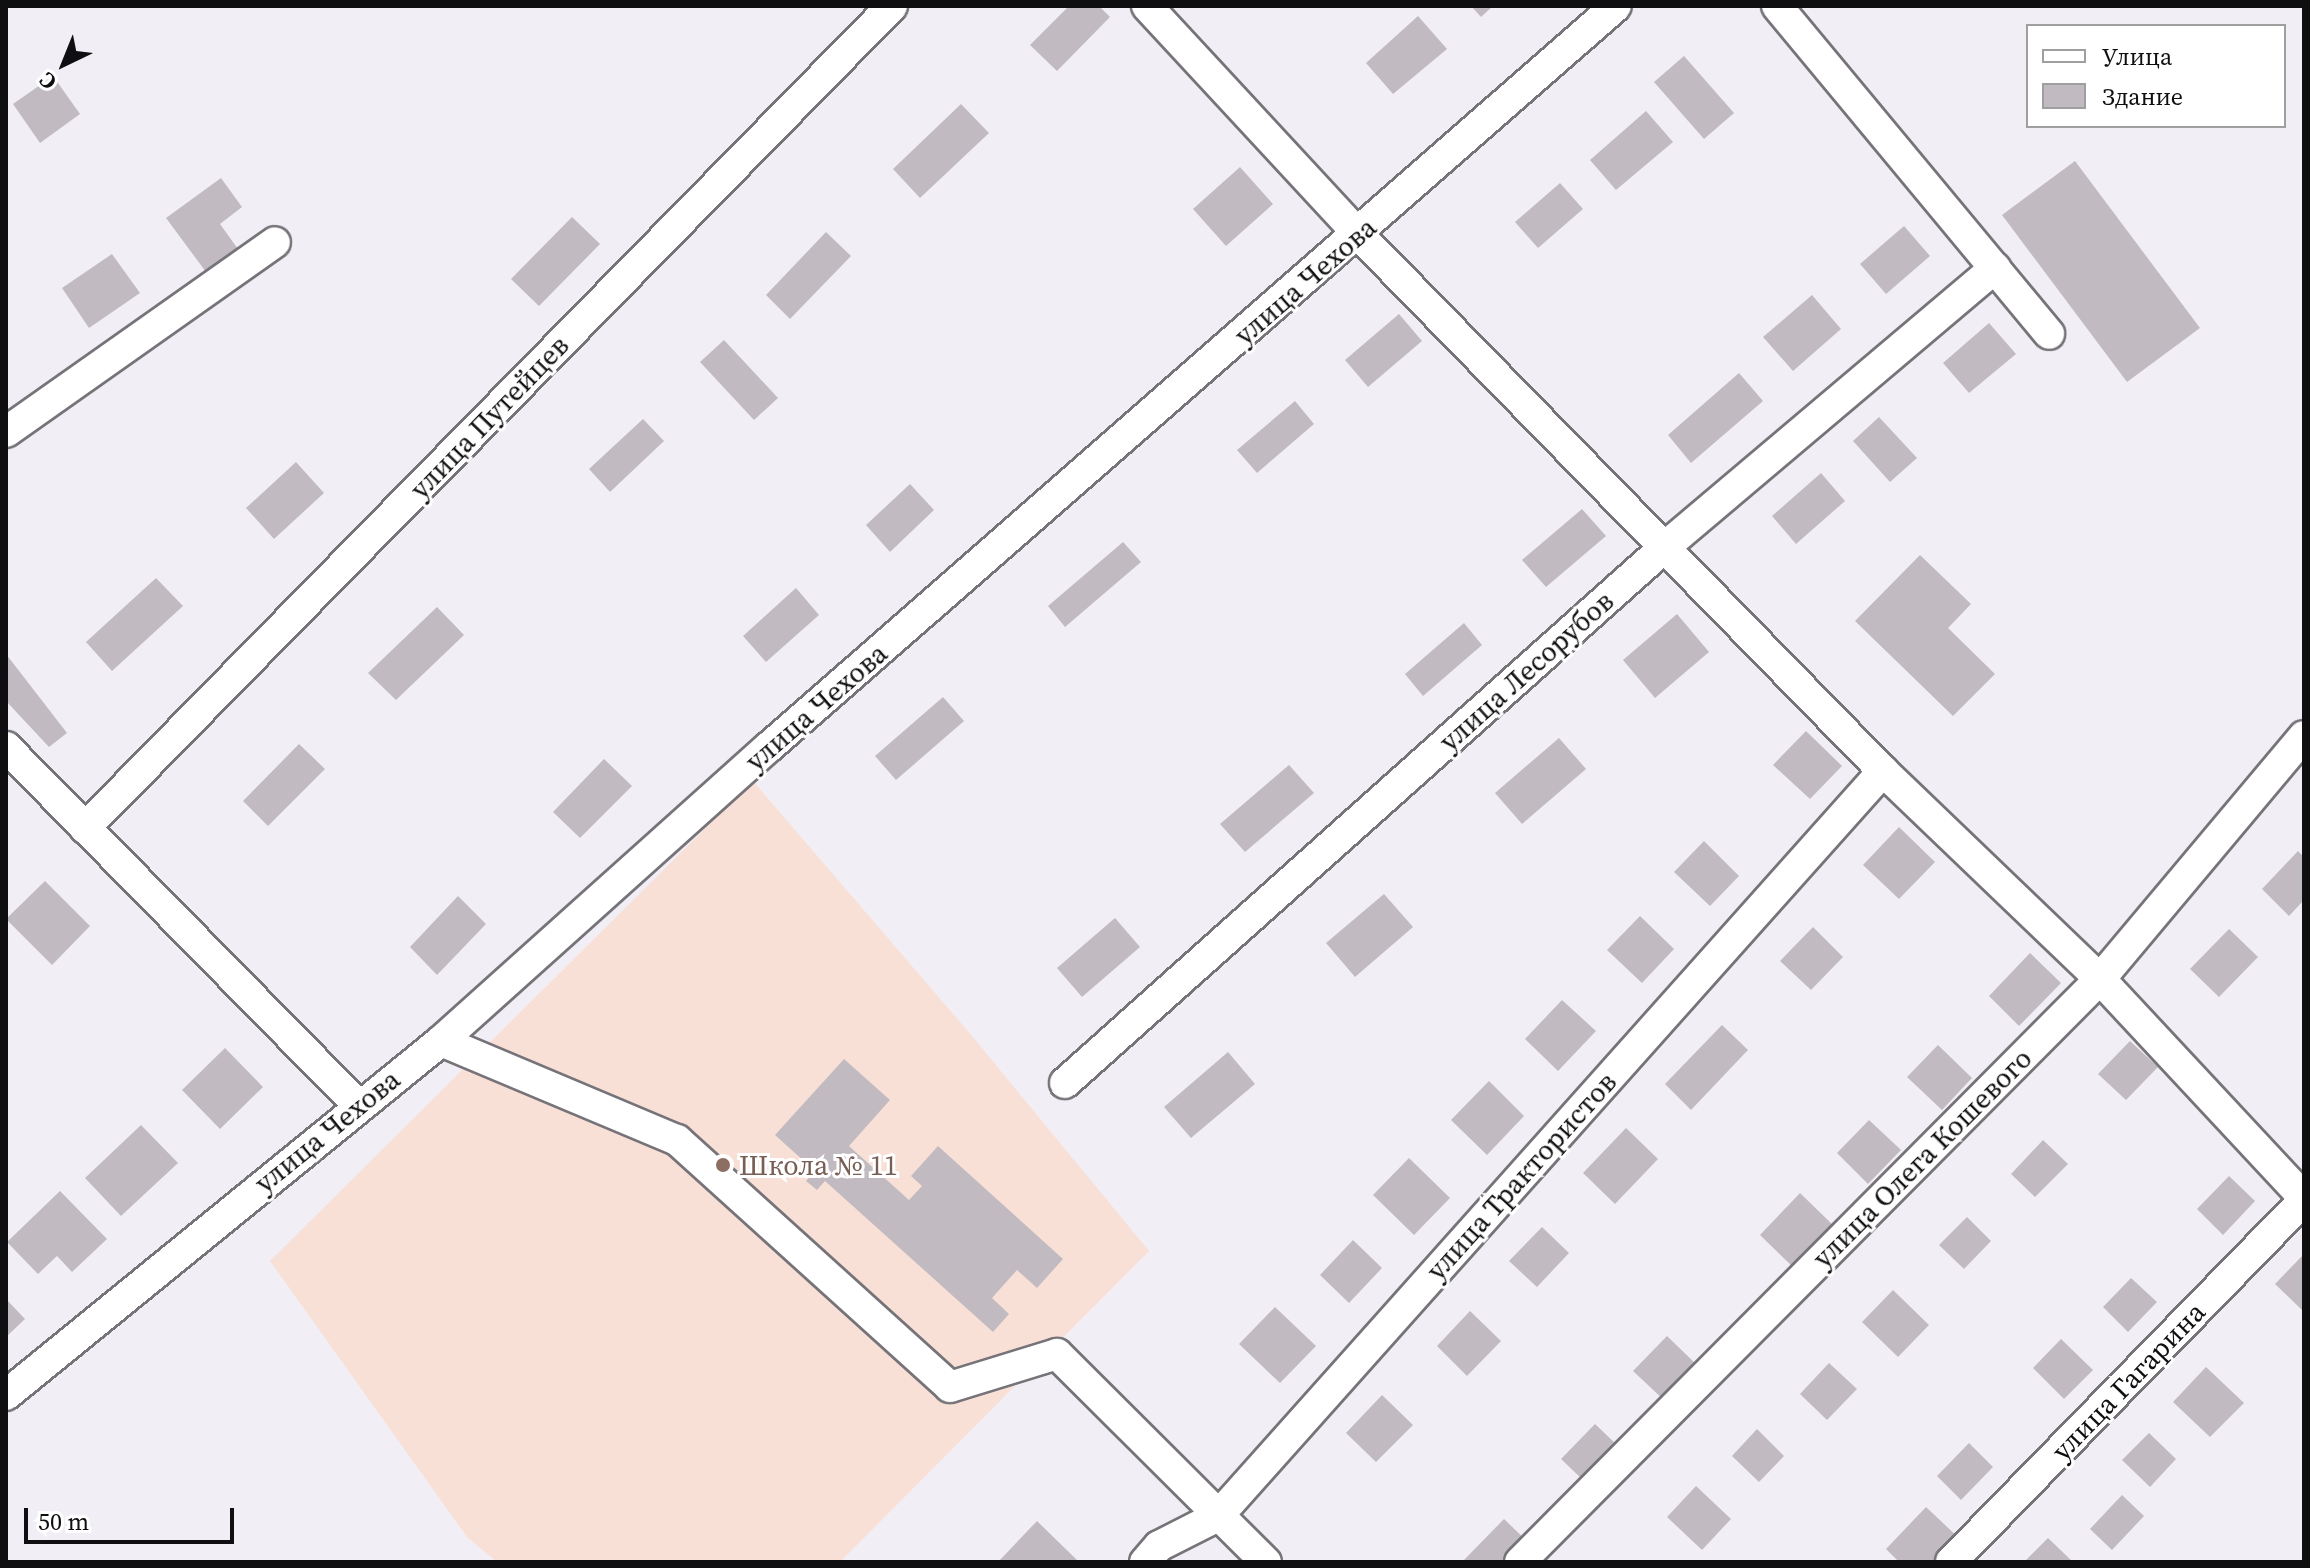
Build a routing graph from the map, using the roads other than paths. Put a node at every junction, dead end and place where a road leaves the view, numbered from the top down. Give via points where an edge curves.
1 (892, 6) edge
2 (1147, 6) edge
3 (1616, 6) edge
4 (1777, 6) edge
5 (1359, 235) junction
6 (275, 242) dead end
7 (1995, 268) junction
8 (2049, 334) dead end
9 (6, 432) edge
10 (1666, 546) junction
11 (2304, 736) edge
12 (6, 747) edge
13 (1883, 771) junction
14 (85, 828) junction
15 (2100, 979) junction
16 (441, 1041) junction
17 (1065, 1083) dead end
18 (358, 1105) junction
19 (2304, 1199) edge
20 (6, 1395) edge
21 (1218, 1516) junction
22 (1145, 1562) edge
23 (1266, 1562) edge
24 (1520, 1562) edge
25 (1951, 1562) edge

1 - 14 street, улица Путейцев
2 - 5 street
3 - 5 street, улица Чехова
4 - 7 street
5 - 10 street
5 - 16 street, улица Чехова via 769,747
6 - 9 street
7 - 8 street
7 - 10 street, улица Лесорубов
10 - 13 street
10 - 17 street, улица Лесорубов
11 - 15 street, улица Олега Кошевого
12 - 14 street
13 - 15 street
13 - 21 street, улица Трактористов
14 - 18 street
15 - 19 street
15 - 24 street, улица Олега Кошевого
16 - 18 street, улица Чехова
16 - 21 street via 677,1140 950,1387 1057,1354
18 - 20 street, улица Чехова
19 - 25 street, улица Гагарина
21 - 22 street, улица Трактористов via 1159,1546
21 - 23 street

